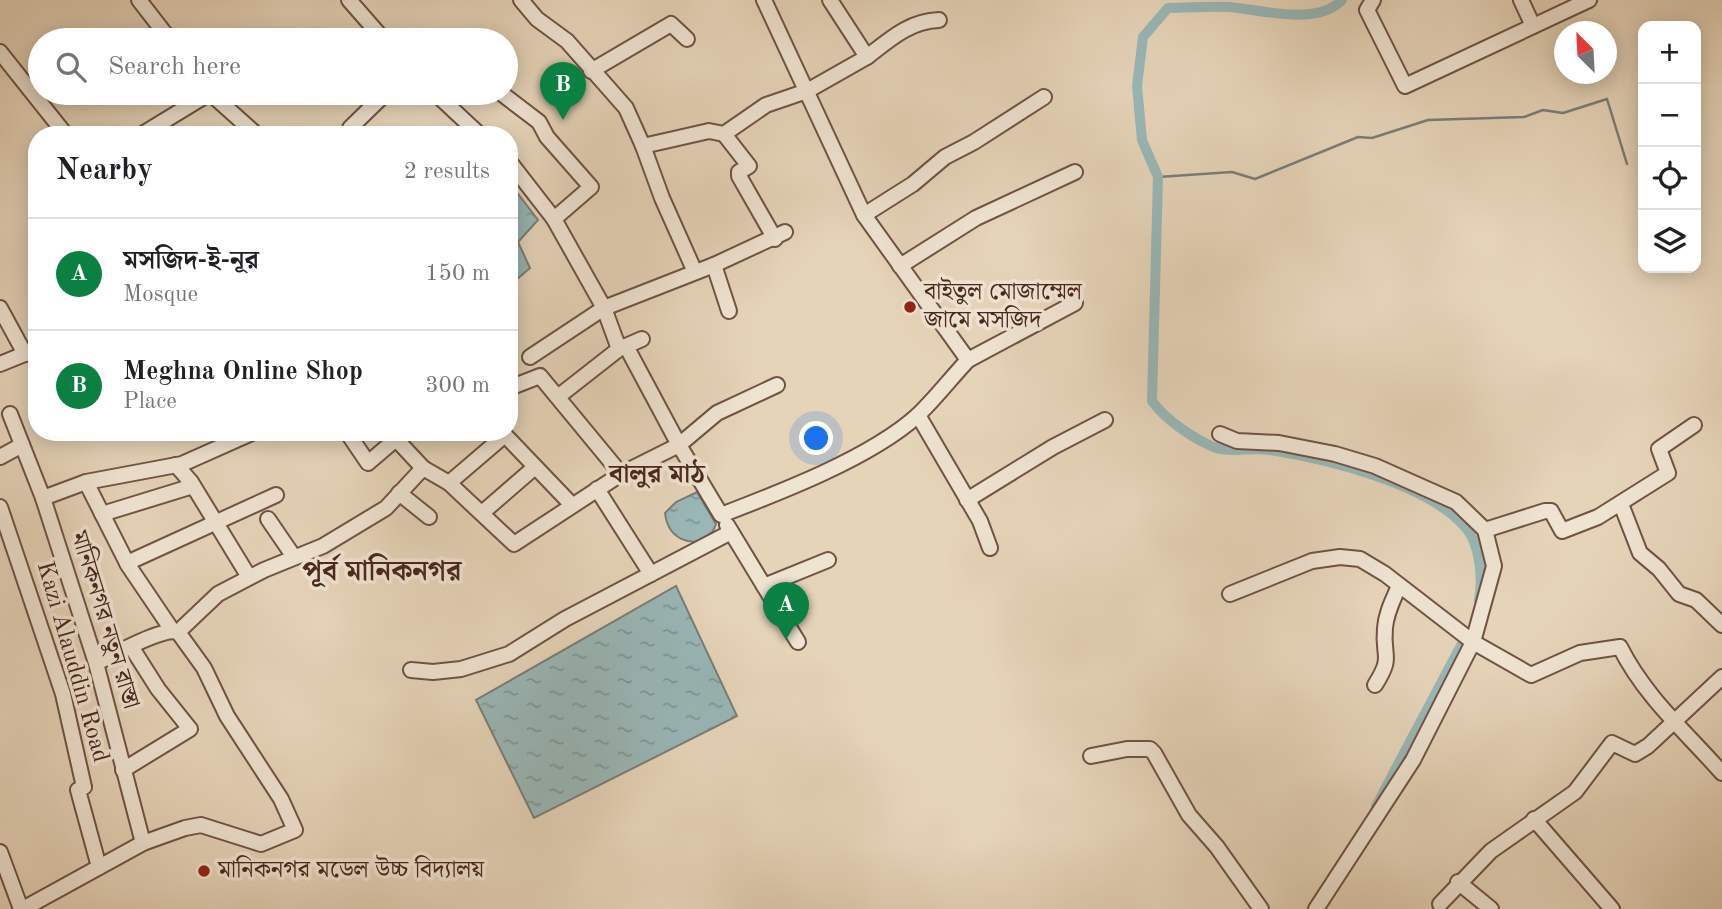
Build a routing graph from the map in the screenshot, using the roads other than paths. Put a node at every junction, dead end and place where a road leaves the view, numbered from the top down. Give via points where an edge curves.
1 (139, 0) edge
2 (349, 0) edge
3 (521, 0) edge
4 (764, 0) edge
5 (830, 0) edge
6 (1373, 0) edge
7 (1521, 0) edge
8 (1589, 0) edge
9 (939, 19) dead end
10 (1533, 26) junction
11 (161, 28) edge
12 (374, 28) edge
13 (687, 39) dead end
14 (0, 52) edge
15 (867, 57) junction
16 (591, 71) junction
17 (28, 87) edge
18 (807, 91) junction
19 (1044, 96) dead end
20 (42, 105) edge
21 (190, 105) edge
22 (223, 105) edge
23 (374, 105) edge
24 (448, 105) edge
25 (517, 105) edge
26 (59, 126) edge
27 (156, 126) edge
28 (247, 126) edge
29 (352, 126) edge
30 (470, 126) edge
31 (724, 134) junction
32 (643, 146) junction
33 (1075, 172) dead end
34 (518, 173) edge
35 (864, 215) junction
36 (554, 219) junction
37 (714, 265) junction
38 (900, 266) junction
39 (695, 272) junction
40 (1075, 303) dead end
41 (0, 307) edge
42 (604, 308) junction
43 (729, 311) dead end
44 (642, 339) dead end
45 (622, 347) junction
46 (28, 348) edge
47 (28, 353) edge
48 (530, 357) dead end
49 (968, 360) junction
50 (0, 364) edge
51 (518, 385) edge
52 (777, 385) dead end
53 (559, 396) junction
54 (10, 414) dead end
55 (918, 415) junction
56 (1105, 420) dead end
57 (1694, 425) dead end
58 (1220, 434) dead end
59 (237, 441) edge
60 (353, 441) edge
61 (394, 441) edge
62 (398, 441) edge
63 (494, 441) edge
64 (511, 441) edge
65 (679, 444) junction
66 (22, 445) junction
67 (0, 457) edge
68 (176, 465) junction
69 (536, 467) junction
70 (423, 468) junction
71 (621, 474) junction
72 (86, 482) junction
73 (449, 482) junction
74 (193, 486) junction
75 (597, 489) junction
76 (398, 493) junction
77 (276, 495) dead end
78 (43, 499) junction
79 (967, 500) junction
80 (1621, 503) junction
81 (571, 504) junction
82 (0, 507) edge
83 (482, 513) junction
84 (102, 514) junction
85 (721, 514) junction
86 (429, 517) dead end
87 (268, 519) dead end
88 (216, 522) junction
89 (1485, 530) junction
90 (731, 532) junction
91 (990, 548) dead end
92 (295, 557) junction
93 (828, 560) dead end
94 (127, 563) junction
95 (651, 574) junction
96 (249, 577) junction
97 (764, 586) junction
98 (1398, 586) junction
99 (1230, 594) dead end
100 (1722, 625) edge
101 (175, 631) junction
102 (1468, 637) junction
103 (798, 642) dead end
104 (132, 648) junction
105 (96, 663) junction
106 (411, 670) dead end
107 (1722, 677) edge
108 (1375, 685) dead end
109 (1676, 721) junction
110 (1091, 756) dead end
111 (123, 770) junction
112 (1722, 773) edge
113 (1534, 819) junction
114 (143, 843) junction
115 (0, 852) edge
116 (99, 867) junction
117 (1458, 882) junction
118 (1440, 904) dead end
119 (22, 909) edge
120 (1261, 909) edge
121 (1316, 909) edge
122 (1491, 909) edge
123 (1612, 909) edge

1 - 11 street
2 - 12 street
3 - 16 street via 537,19 567,41
4 - 18 street
5 - 15 street
6 - 10 street via 1367,10 1405,86
7 - 10 street
8 - 10 street
9 - 15 street via 900,32
13 - 16 street via 671,23
14 - 17 street
15 - 18 street
16 - 32 street via 625,108
18 - 31 street via 766,105
18 - 35 street
19 - 35 street via 945,157
20 - 26 street
21 - 27 street
22 - 28 street
23 - 29 street
24 - 30 street
25 - 36 street via 539,122 592,187
31 - 32 street via 709,131
31 - 37 street via 749,166 739,176 780,235
32 - 39 street
33 - 38 street via 976,218
34 - 36 street
35 - 38 street
36 - 42 street
37 - 39 street
37 - 43 street
38 - 49 street
39 - 42 street
40 - 49 street
41 - 46 street
42 - 45 street
42 - 48 street
44 - 45 street
45 - 53 street
45 - 65 street
47 - 50 street
49 - 55 street
51 - 53 street via 540,376
52 - 65 street via 717,413
53 - 71 street
54 - 66 street, মানিকনগর নতুন রাস্তা
55 - 79 street
55 - 85 street via 888,438 840,464
56 - 79 street
57 - 80 street via 1660,449 1668,473
58 - 89 street via 1237,441 1307,447 1375,466 1456,502
59 - 68 street
60 - 61 street via 368,463
62 - 70 street
63 - 73 street
64 - 69 street
65 - 71 street
65 - 85 street
66 - 67 street
66 - 78 street, মানিকনগর নতুন রাস্তা
68 - 72 street
68 - 74 street
69 - 81 street
69 - 83 street
70 - 73 street
70 - 76 street
71 - 75 street
72 - 78 street
72 - 84 street
73 - 83 street
74 - 84 street
74 - 88 street
75 - 81 street
75 - 95 street
76 - 86 street
76 - 92 street via 386,508 348,532
77 - 88 street
78 - 105 street, মানিকনগর নতুন রাস্তা
79 - 91 street
80 - 89 street via 1562,531 1551,511
80 - 100 street via 1640,552 1679,594 1696,600
81 - 83 street via 514,544
82 - 116 street, Kazi Alauddin Road via 63,694 84,787 78,790
84 - 94 street
85 - 90 street
87 - 92 street
88 - 94 street
88 - 96 street
89 - 102 street via 1493,566
90 - 95 street
90 - 97 street
92 - 96 street
93 - 97 street
94 - 101 street
95 - 106 street via 484,664 433,673
96 - 101 street via 218,594
97 - 103 street
98 - 99 street via 1366,562 1340,557 1312,561
98 - 102 street
98 - 108 street via 1384,630 1387,666
101 - 104 street
101 - 114 street via 204,668 227,716 276,789 295,830 261,844 201,825
102 - 109 street via 1531,675 1580,653 1620,647 1650,697
102 - 121 street via 1413,760
104 - 105 street
104 - 111 street via 190,729
105 - 111 street, মানিকনগর নতুন রাস্তা
107 - 109 street
109 - 112 street
109 - 113 street via 1635,754 1612,743 1575,792
110 - 120 street via 1150,749 1189,815
111 - 114 street, মানিকনগর নতুন রাস্তা
113 - 117 street via 1491,850
113 - 123 street
114 - 116 street
115 - 119 street
116 - 119 street
117 - 118 street
117 - 122 street

